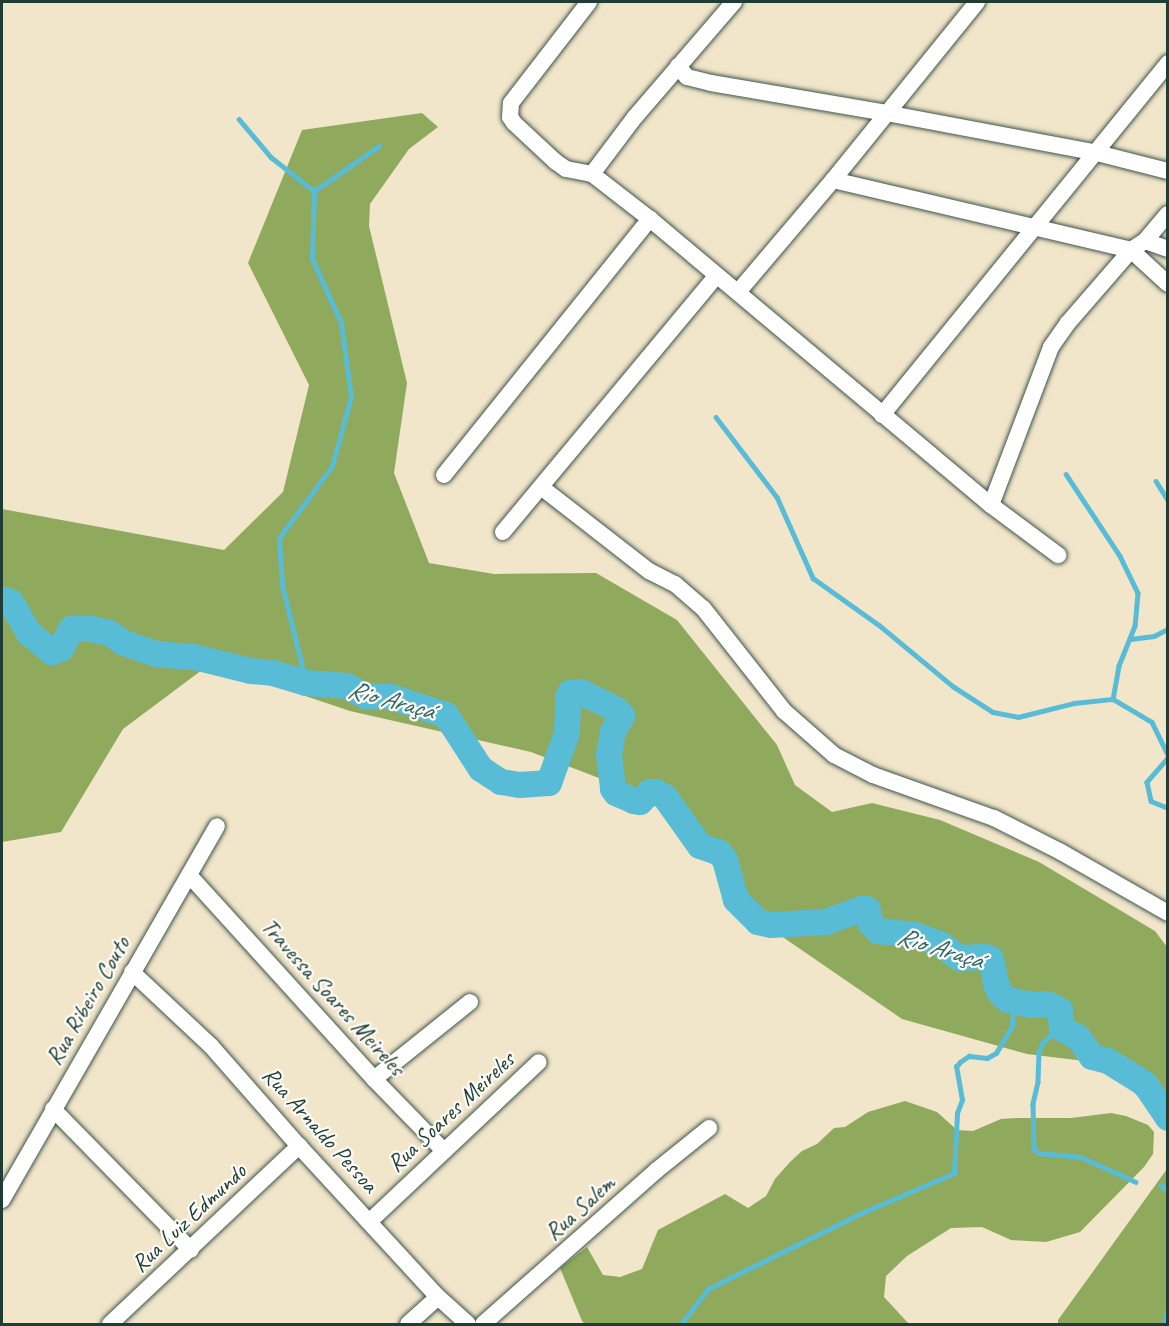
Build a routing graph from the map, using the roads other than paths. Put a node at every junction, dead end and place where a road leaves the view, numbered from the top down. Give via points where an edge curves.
1 (590, 2) edge
2 (734, 2) edge
3 (976, 2) edge
4 (1167, 63) edge
5 (678, 66) junction
6 (886, 113) junction
7 (1097, 153) junction
8 (1167, 171) edge
9 (592, 174) junction
10 (833, 180) junction
11 (1167, 214) edge
12 (650, 219) junction
13 (1035, 225) junction
14 (1138, 245) junction
15 (1167, 249) edge
16 (716, 276) junction
17 (1167, 284) edge
18 (738, 292) junction
19 (882, 415) junction
20 (444, 475) dead end
21 (541, 487) junction
22 (991, 505) junction
23 (503, 532) dead end
24 (1058, 555) dead end
25 (217, 826) dead end
26 (189, 875) junction
27 (1167, 913) edge
28 (132, 972) junction
29 (470, 1002) dead end
30 (539, 1062) dead end
31 (374, 1079) junction
32 (53, 1109) junction
33 (709, 1128) dead end
34 (299, 1146) junction
35 (443, 1150) junction
36 (2, 1200) edge
37 (369, 1222) junction
38 (192, 1250) junction
39 (438, 1297) junction
40 (110, 1324) edge
41 (408, 1324) edge
42 (468, 1324) edge
43 (483, 1324) edge

1 - 9 street via 511,103 510,110 514,123 556,162 566,169
2 - 5 street
3 - 6 street
4 - 7 street
5 - 6 street via 687,77 696,80
5 - 9 street
6 - 7 street
6 - 10 street
7 - 8 street
7 - 13 street
9 - 12 street
10 - 13 street
10 - 18 street
11 - 14 street
12 - 16 street
12 - 20 street
13 - 14 street
13 - 19 street
14 - 15 street
14 - 17 street
14 - 22 street via 1050,347
16 - 18 street
16 - 21 street
18 - 19 street
19 - 22 street
21 - 23 street
21 - 27 street via 703,608 784,711 834,755 873,775 994,818
22 - 24 street
25 - 26 street, Rua Ribeiro Couto
26 - 28 street, Rua Ribeiro Couto
26 - 31 street, Travessa Soares Meireles
28 - 32 street, Rua Ribeiro Couto
28 - 34 street, Rua Arnaldo Pessoa via 211,1046
29 - 31 street
30 - 35 street, Rua Soares Meireles
31 - 35 street, Travessa Soares Meireles
32 - 36 street, Rua Ribeiro Couto
32 - 38 street
33 - 43 street, Rua Salem
34 - 37 street, Rua Arnaldo Pessoa
34 - 38 street, Rua Luiz Edmundo
35 - 37 street, Rua Soares Meireles
37 - 39 street, Rua Arnaldo Pessoa
38 - 40 street, Rua Luiz Edmundo
39 - 41 street
39 - 42 street, Rua Arnaldo Pessoa

